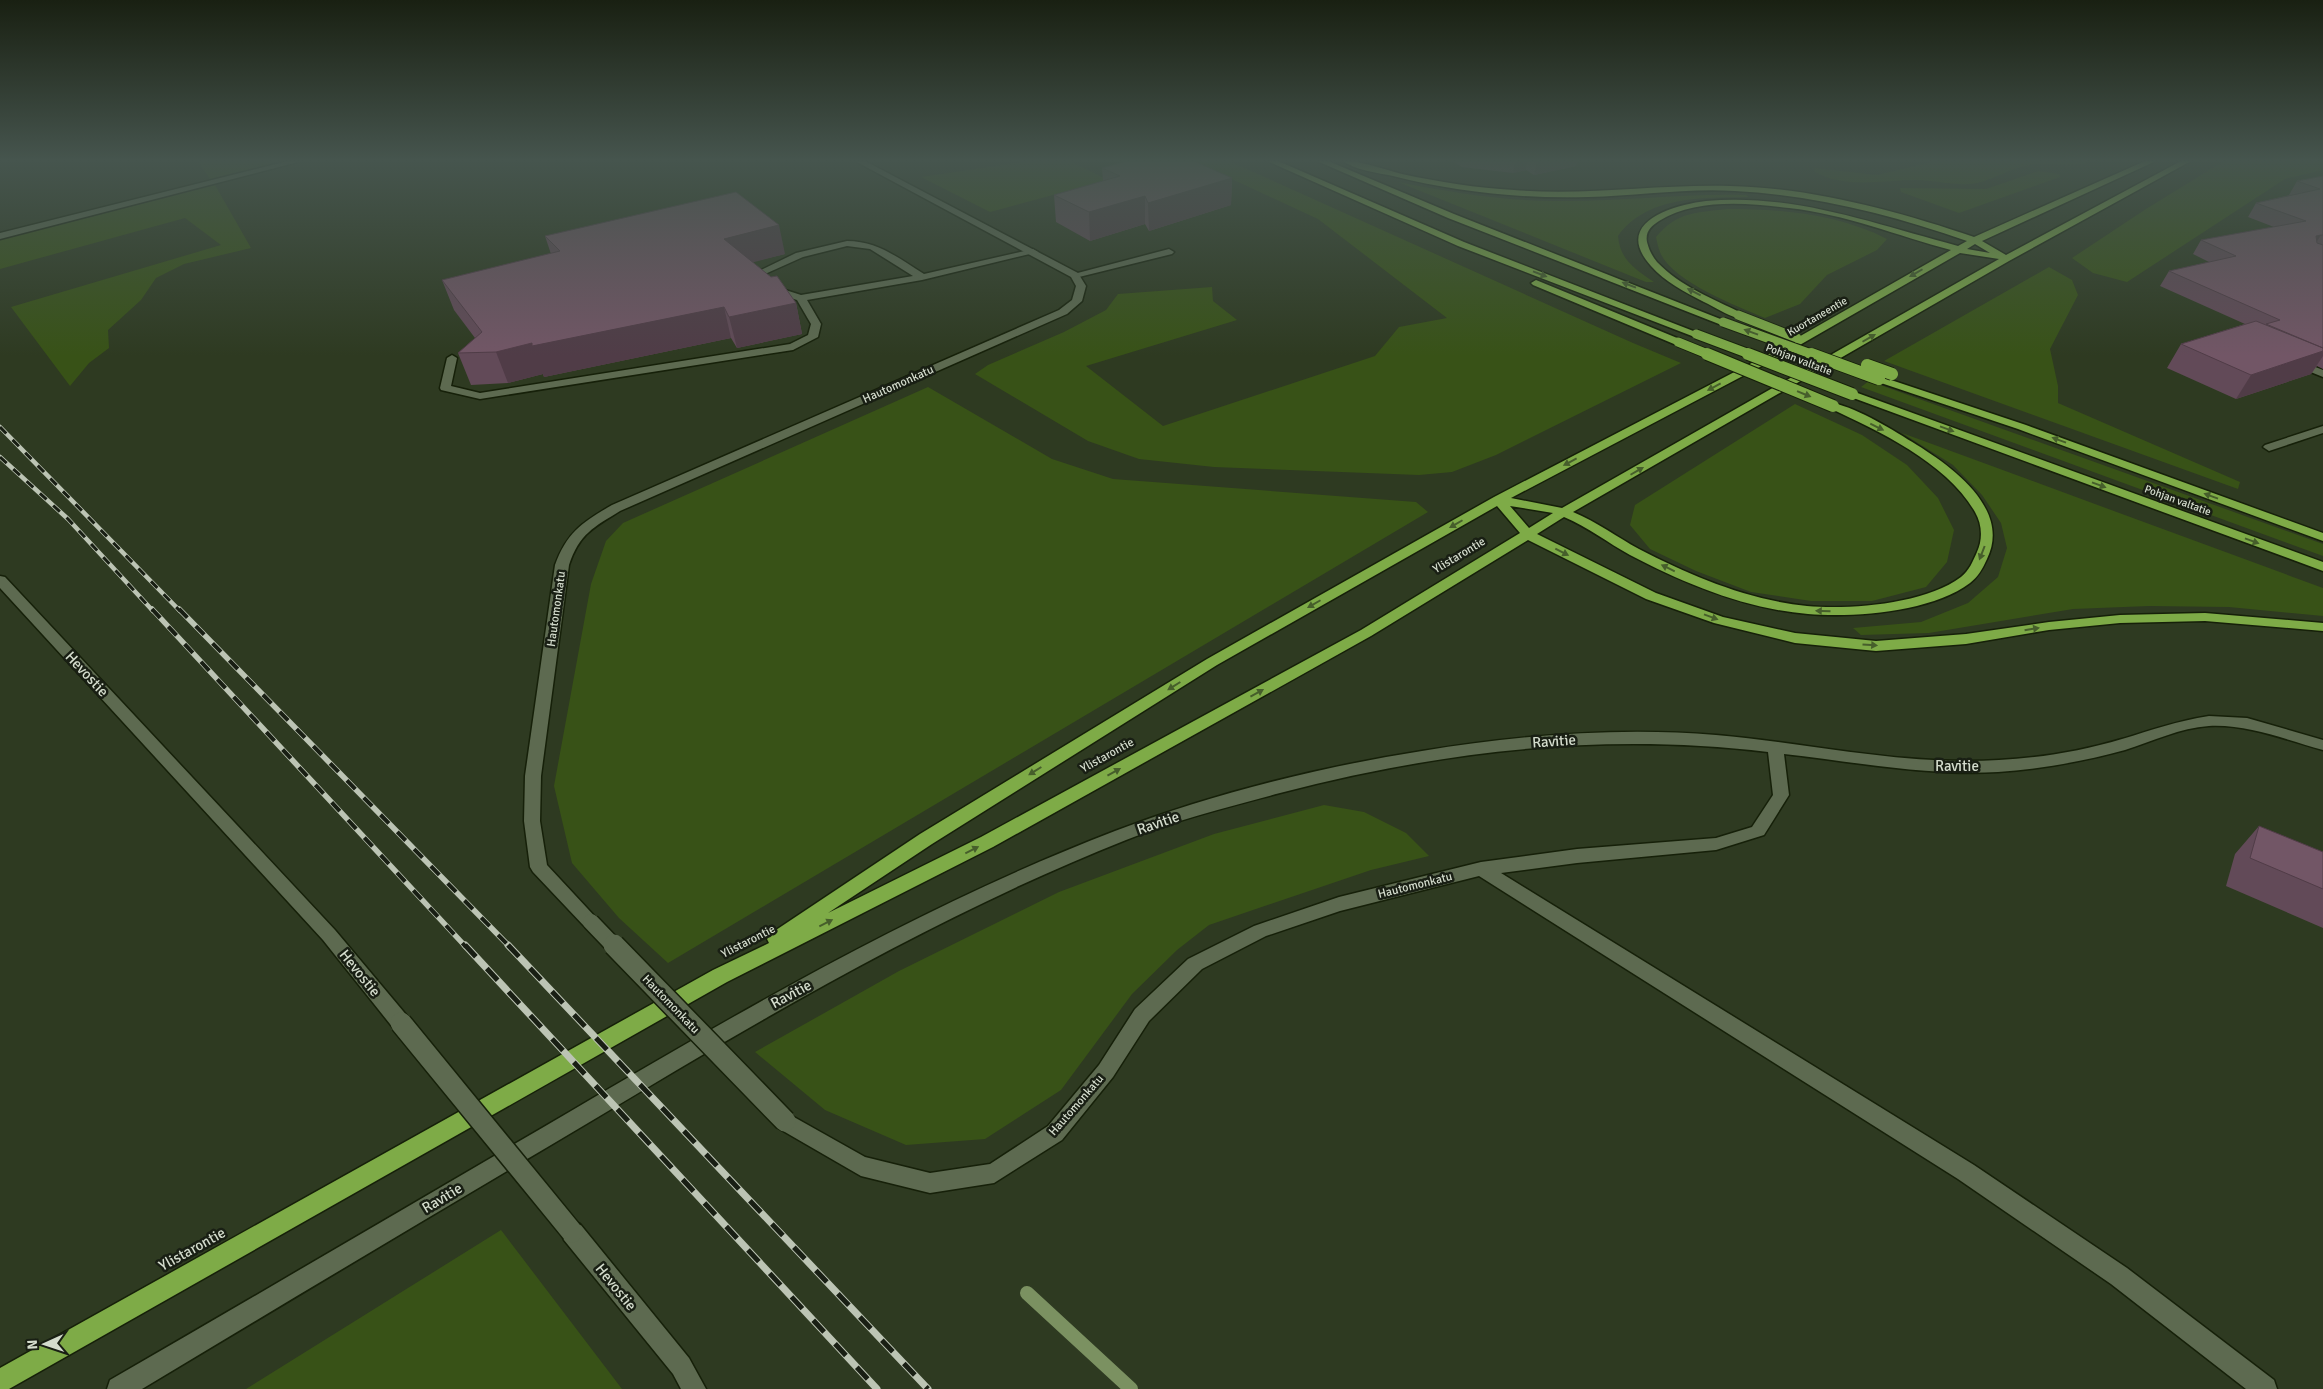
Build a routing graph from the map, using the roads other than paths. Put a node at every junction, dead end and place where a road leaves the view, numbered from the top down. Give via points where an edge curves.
1 (40, 226) edge
2 (983, 226) edge
3 (1419, 226) edge
4 (1476, 226) edge
5 (1648, 226) edge
6 (1878, 226) edge
7 (1925, 226) edge
8 (2008, 226) edge
9 (2067, 226) edge
10 (0, 236) edge
11 (1974, 241) junction
12 (1461, 244) junction
13 (1956, 251) junction
14 (1033, 252) junction
15 (1169, 252) dead end
16 (2006, 259) junction
17 (1075, 275) junction
18 (922, 277) junction
19 (801, 298) junction
20 (452, 358) dead end
21 (2288, 359) edge
22 (2323, 374) edge
23 (2022, 426) junction
24 (2323, 429) edge
25 (2269, 447) dead end
26 (1498, 500) junction
27 (1564, 512) junction
28 (1529, 535) junction
29 (2323, 536) edge
30 (2323, 567) edge
31 (0, 580) edge
32 (2323, 627) edge
33 (2323, 745) edge
34 (1775, 748) junction
35 (1481, 869) junction
36 (720, 976) junction
37 (0, 1381) edge
38 (119, 1389) edge
39 (694, 1389) edge
40 (2265, 1389) edge

1 - 10 street
2 - 14 street
3 - 12 highway, Pohjan valtatie
23 -> 4 highway, Pohjan valtatie, bridge via 1879,379 1723,322
23 -> 5 highway, bridge via 1738,315 1680,285 1654,266 1642,249 1642,233
6 -> 13 highway, bridge
7 - 11 highway
8 - 11 highway, Kuortaneentie
9 - 16 highway
11 - 13 highway, Kuortaneentie
11 - 16 highway
12 -> 27 highway, bridge via 1524,278 1833,406 1888,432 1925,455 1958,483 1981,510 1988,535 1981,558 1970,577 1942,592 1899,606 1853,612 1799,610 1743,599 1685,577
12 -> 30 highway, Pohjan valtatie, bridge via 1852,394
13 - 16 highway
13 -> 26 highway, Kuortaneentie via 1773,356
14 - 17 street
14 - 18 street
15 - 17 street
27 -> 16 highway
17 - 35 street, Hautomonkatu, bridge via 1081,286 1077,301 1063,312 616,508 582,529 568,546 562,565 543,696 533,776 532,821 539,867 785,1121 861,1166 930,1183 994,1173 1055,1133 1106,1071 1142,1015 1195,964 1260,931 1340,904
18 - 19 street
18 - 19 street via 872,246 847,242 780,262 760,273 769,288
19 - 20 street via 816,324 813,337 793,347 480,396 445,388
21 - 22 street
29 -> 23 highway, Pohjan valtatie
24 - 25 street
26 - 27 highway
26 - 28 highway
26 -> 36 highway, Ylistarontie via 1212,662 926,839
27 - 28 highway, Ylistarontie
28 -> 32 highway via 1651,596 1719,620 1795,638 1876,646 1966,639 2120,619 2195,618
36 -> 28 highway, Ylistarontie via 987,842 1366,633
31 - 39 street, Hevostie, bridge via 330,935 681,1366
33 - 34 street, Ravitie via 2247,723 2209,721 2178,726 2122,745 2071,757 1999,766 1931,766
34 - 35 street, Hautomonkatu via 1781,795 1758,831 1716,844 1577,856
34 - 38 street, Ravitie via 1714,740 1617,737 1510,744 1419,757 1323,776 1211,805 1124,834 952,910 751,1015
35 - 40 street via 1966,1172 2119,1276
36 - 37 highway, Ylistarontie

